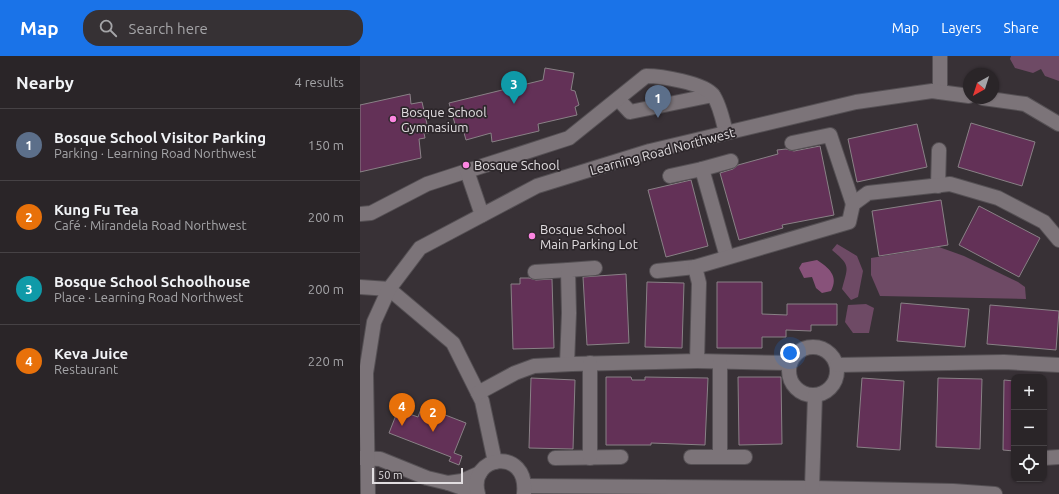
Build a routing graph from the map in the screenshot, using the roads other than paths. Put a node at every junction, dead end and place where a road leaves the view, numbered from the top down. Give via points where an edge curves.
1 (940, 56) edge
2 (940, 92) junction
3 (713, 95) junction
4 (963, 95) edge
5 (618, 99) junction
6 (999, 100) edge
7 (1059, 124) edge
8 (726, 133) junction
9 (792, 143) dead end
10 (939, 150) dead end
11 (732, 161) dead end
12 (702, 169) junction
13 (467, 171) junction
14 (670, 176) dead end
15 (938, 186) junction
16 (853, 204) junction
17 (360, 214) edge
18 (482, 215) junction
19 (1059, 240) edge
20 (727, 256) junction
21 (696, 267) junction
22 (595, 268) dead end
23 (568, 270) junction
24 (657, 270) dead end
25 (536, 272) dead end
26 (360, 287) edge
27 (389, 289) junction
28 (697, 361) junction
29 (720, 362) junction
30 (590, 363) junction
31 (567, 364) junction
32 (790, 364) junction
33 (836, 365) junction
34 (1059, 365) edge
35 (363, 373) edge
36 (478, 393) junction
37 (815, 395) junction
38 (621, 457) dead end
39 (691, 457) dead end
40 (720, 457) junction
41 (746, 457) dead end
42 (1059, 457) edge
43 (364, 458) edge
44 (556, 458) dead end
45 (590, 458) junction
46 (1047, 458) edge
47 (494, 462) junction
48 (480, 473) junction
49 (448, 482) junction
50 (812, 488) junction
51 (525, 490) edge
52 (706, 490) edge
53 (953, 492) edge
54 (477, 493) edge
55 (368, 494) edge
56 (993, 494) edge

1 - 2 street
2 - 4 street, Learning Road Northwest
2 - 8 street, Learning Road Northwest via 856,102
3 - 5 street via 630,112
3 - 5 street via 703,88 689,84 660,76 646,76
3 - 8 street
5 - 13 street via 569,138
6 - 7 street via 1025,104
8 - 18 street, Learning Road Northwest via 650,151 537,186
9 - 16 street via 830,135
10 - 15 street
11 - 12 street
12 - 14 street
12 - 20 street
13 - 17 street via 427,184 371,213
13 - 18 street
15 - 16 street via 868,193
15 - 19 street via 950,184 998,198 1044,222
16 - 20 street via 849,222
18 - 27 street, Learning Road Northwest via 420,248
20 - 21 street
21 - 24 street
21 - 28 street via 699,283
22 - 23 street
23 - 25 street
23 - 31 street
26 - 27 street
27 - 35 street, Learning Road Northwest via 374,322
27 - 36 street via 453,343
28 - 29 street
28 - 30 street
29 - 32 street
29 - 40 street
30 - 31 street
30 - 45 street
31 - 36 street via 534,366
32 - 33 street via 799,351 814,347 828,352
32 - 37 street via 790,379 794,386 807,394
33 - 34 street via 1004,362
33 - 37 street via 838,372 833,385
35 - 43 street, Learning Road Northwest
36 - 47 street via 482,401
37 - 50 street
38 - 45 street
39 - 40 street
40 - 41 street
42 - 46 street
43 - 49 street via 380,459 427,478
43 - 55 street, Learning Road Northwest
44 - 45 street
47 - 48 street
47 - 51 street via 510,462 518,467 523,474
48 - 49 street via 462,481
48 - 54 street via 476,484
49 - 54 street
50 - 52 street
50 - 53 street
51 - 52 street
53 - 56 street

